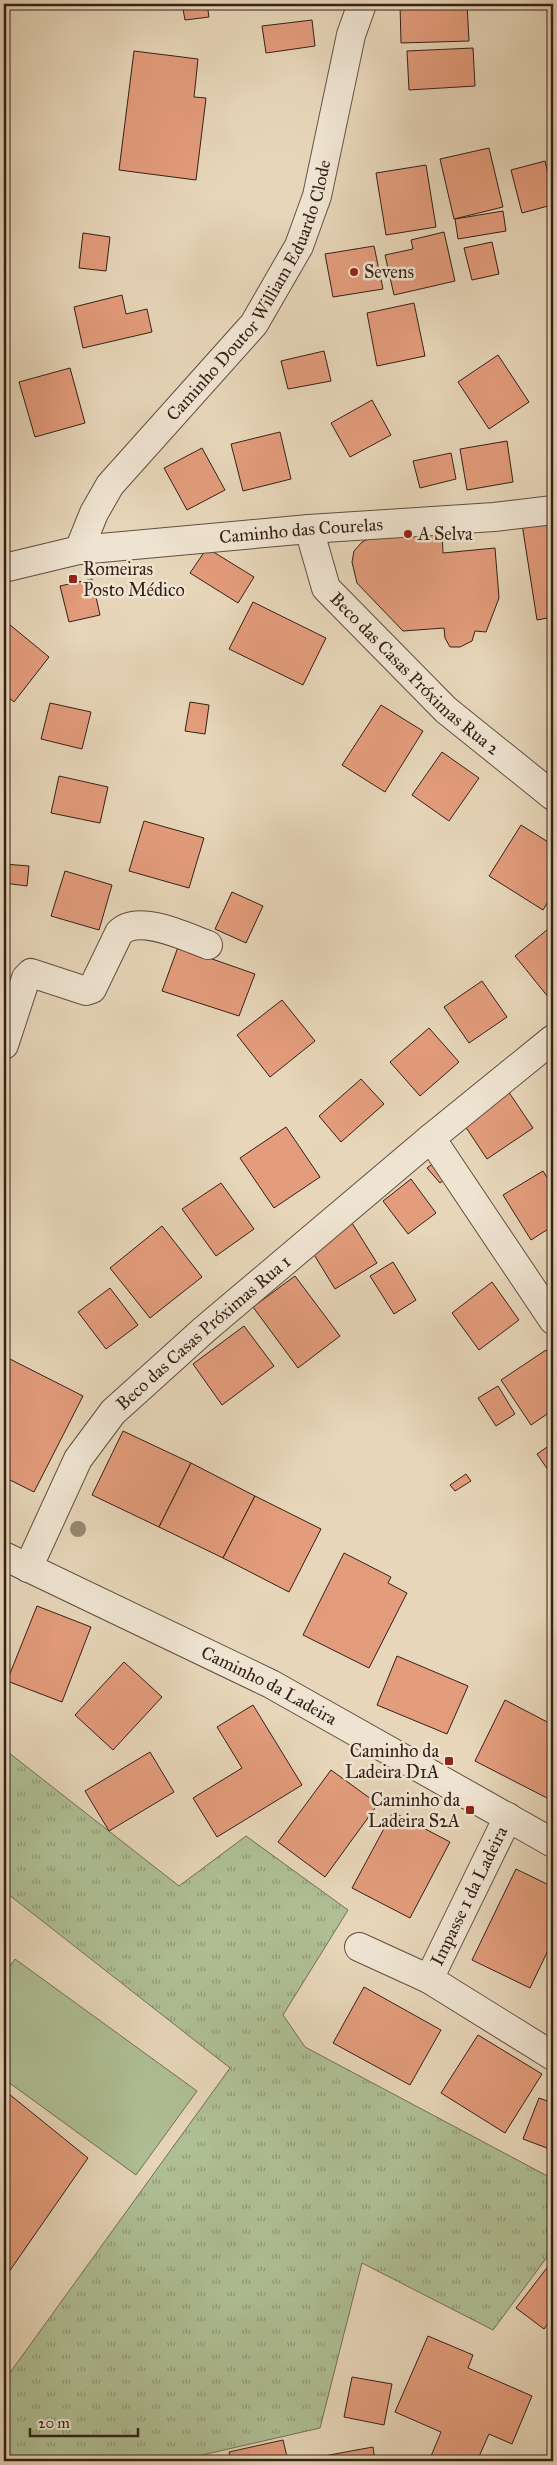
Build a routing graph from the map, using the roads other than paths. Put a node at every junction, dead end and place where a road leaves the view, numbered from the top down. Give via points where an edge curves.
1 (362, 4) edge
2 (553, 510) edge
3 (309, 529) junction
4 (79, 550) junction
5 (4, 568) edge
6 (553, 796) edge
7 (208, 945) dead end
8 (553, 1039) edge
9 (4, 1045) edge
10 (431, 1138) junction
11 (553, 1320) edge
12 (4, 1556) edge
13 (28, 1568) junction
14 (508, 1817) junction
15 (553, 1843) edge
16 (359, 1947) dead end
17 (429, 1979) junction
18 (553, 2056) edge

1 - 4 street, Caminho Doutor William Eduardo Clode via 351,35 317,196 299,246 254,324 110,485
2 - 3 street, Caminho das Courelas
3 - 4 street, Caminho das Courelas
3 - 6 street, Beco das Casas Próximas Rua 2 via 326,588 446,710
4 - 5 street, Caminho das Courelas
7 - 9 street via 147,925 125,927 119,932 92,989 86,991 31,974 26,978
8 - 10 street, Beco das Casas Próximas Rua 1
10 - 11 street
10 - 13 street, Beco das Casas Próximas Rua 1 via 112,1412 78,1459
12 - 13 street, Caminho da Ladeira
13 - 14 street, Caminho da Ladeira via 271,1684
14 - 15 street, Caminho da Ladeira
14 - 17 street, Impasse 1 da Ladeira
16 - 17 street
17 - 18 street, Impasse 1 da Ladeira

